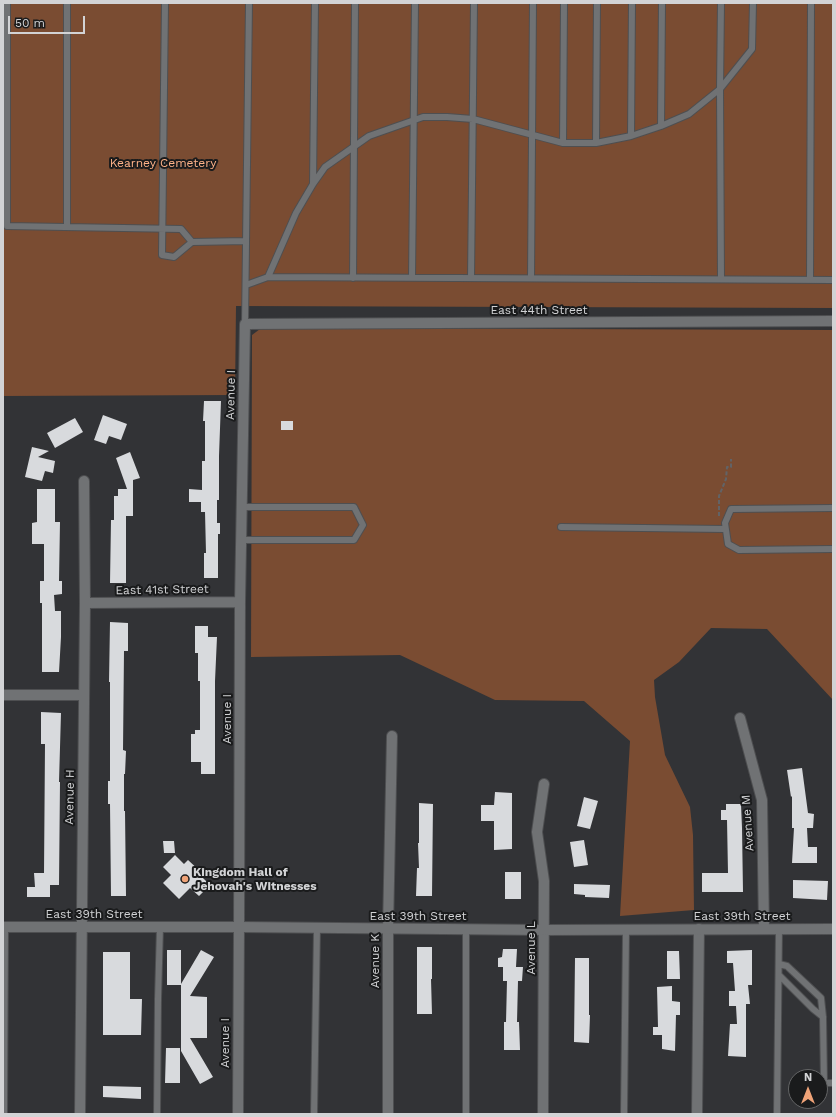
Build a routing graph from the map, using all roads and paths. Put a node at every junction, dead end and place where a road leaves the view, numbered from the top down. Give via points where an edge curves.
1 (7, 3) edge
2 (68, 3) edge
3 (165, 3) edge
4 (249, 3) edge
5 (315, 3) edge
6 (354, 3) edge
7 (415, 3) edge
8 (474, 3) edge
9 (533, 3) edge
10 (564, 3) edge
11 (597, 3) edge
12 (632, 3) edge
13 (662, 3) edge
14 (721, 3) edge
15 (753, 3) edge
16 (811, 3) edge
17 (720, 90) junction
18 (473, 119) junction
19 (413, 120) junction
20 (661, 126) junction
21 (532, 134) junction
22 (631, 136) junction
23 (563, 143) junction
24 (596, 143) junction
25 (354, 146) junction
26 (313, 184) junction
27 (67, 227) junction
28 (163, 229) junction
29 (246, 241) junction
30 (192, 242) junction
31 (268, 277) junction
32 (353, 278) junction
33 (412, 278) junction
34 (471, 278) junction
35 (531, 278) junction
36 (721, 279) junction
37 (810, 280) junction
38 (833, 280) edge
39 (246, 285) junction
40 (833, 321) edge
41 (246, 324) junction
42 (731, 459) dead end
43 (84, 481) dead end
44 (241, 507) junction
45 (833, 508) edge
46 (719, 521) dead end
47 (561, 527) dead end
48 (725, 529) junction
49 (241, 540) junction
50 (833, 549) edge
51 (240, 602) junction
52 (84, 603) junction
53 (3, 695) edge
54 (84, 695) junction
55 (740, 718) dead end
56 (392, 736) dead end
57 (544, 784) dead end
58 (81, 926) junction
59 (4, 927) edge
60 (160, 927) junction
61 (239, 927) junction
62 (317, 928) junction
63 (699, 928) junction
64 (764, 928) junction
65 (779, 928) junction
66 (833, 928) edge
67 (388, 929) junction
68 (466, 930) junction
69 (544, 930) junction
70 (626, 930) junction
71 (779, 964) junction
72 (779, 975) junction
73 (824, 1017) junction
74 (833, 1083) edge
75 (4, 1114) edge
76 (80, 1114) edge
77 (158, 1114) edge
78 (238, 1114) edge
79 (314, 1114) edge
80 (388, 1114) edge
81 (466, 1114) edge
82 (543, 1114) edge
83 (624, 1114) edge
84 (698, 1114) edge
85 (777, 1114) edge

1 - 27 lane via 7,226
2 - 27 lane
3 - 28 lane
4 - 29 lane
5 - 26 lane
6 - 25 lane
7 - 19 lane
8 - 18 lane
9 - 21 lane
10 - 23 lane
11 - 24 lane
12 - 22 lane
13 - 20 lane
14 - 17 lane
15 - 17 lane via 752,49
16 - 37 lane
17 - 20 lane via 688,114
17 - 36 lane
18 - 19 lane via 423,117
18 - 21 lane
18 - 34 lane
19 - 25 lane via 369,136
19 - 33 lane
20 - 22 lane
21 - 23 lane
21 - 35 lane
22 - 24 lane
23 - 24 lane
25 - 26 lane via 325,167
25 - 32 lane
26 - 31 lane via 296,213
27 - 28 lane
28 - 30 lane via 181,229
28 - 30 lane via 162,255 174,257
29 - 30 lane
29 - 39 lane
31 - 32 lane
31 - 39 lane
32 - 33 lane
33 - 34 lane
34 - 35 lane
35 - 36 lane
36 - 37 lane
37 - 38 lane
39 - 41 lane
40 - 41 street, East 44th Street
41 - 44 street, Avenue I
42 - 46 path via 731,467 727,467 726,479 719,496
43 - 52 street, Avenue H
44 - 49 street, Avenue I
44 - 49 lane via 354,507 363,525 354,540
45 - 48 lane via 731,509
47 - 48 lane
48 - 50 lane via 728,544 739,550
49 - 51 street, Avenue I
51 - 52 street, East 41st Street
51 - 61 street, Avenue I
52 - 54 street, Avenue H
53 - 54 street
54 - 58 street, Avenue H
55 - 64 street, Avenue M via 762,800
56 - 67 street, Avenue K
57 - 69 street, Avenue L via 537,832 544,882
58 - 59 street, East 39th Street
58 - 60 street, East 39th Street
58 - 76 street, Avenue H
59 - 75 lane
60 - 61 street, East 39th Street
60 - 77 lane
61 - 62 street, East 39th Street
61 - 78 street, Avenue I
62 - 67 street, East 39th Street
62 - 79 lane
63 - 64 street, East 39th Street
63 - 70 street, East 39th Street
63 - 84 street
64 - 65 street, East 39th Street
65 - 66 street, East 39th Street
65 - 71 lane
67 - 68 street, East 39th Street
67 - 80 street, Avenue K
68 - 69 street, East 39th Street
68 - 81 lane
69 - 70 street, East 39th Street
69 - 82 street, Avenue L
70 - 83 lane
71 - 72 lane
71 - 73 lane via 787,966 821,998
72 - 73 lane
72 - 85 lane
73 - 74 lane via 824,1083

